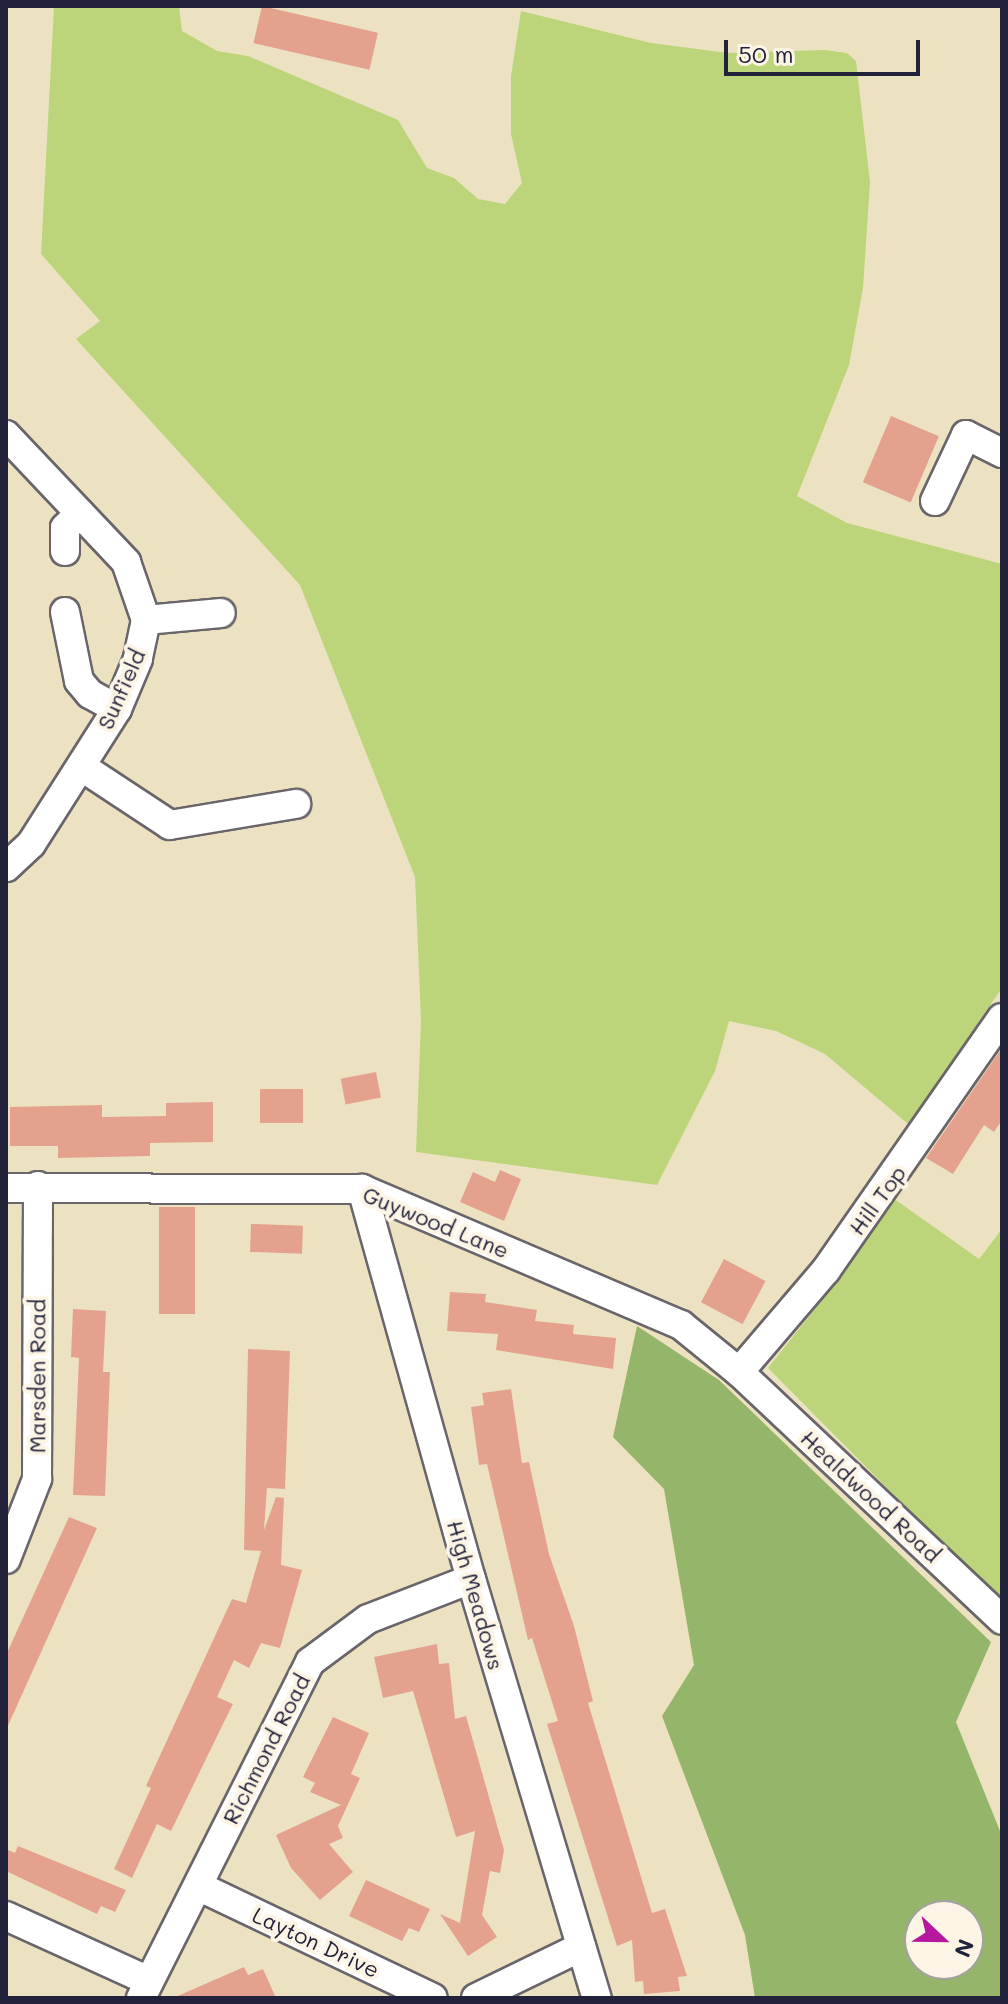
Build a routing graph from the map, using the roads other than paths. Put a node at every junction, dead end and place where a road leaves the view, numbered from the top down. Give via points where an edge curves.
1 (6, 435) edge
2 (1002, 453) edge
3 (935, 501) dead end
4 (80, 513) junction
5 (65, 551) dead end
6 (65, 612) dead end
7 (221, 613) dead end
8 (146, 620) junction
9 (117, 709) junction
10 (82, 767) junction
11 (296, 804) dead end
12 (6, 867) edge
13 (1002, 1018) edge
14 (38, 1186) junction
15 (6, 1188) edge
16 (362, 1189) junction
17 (739, 1372) junction
18 (6, 1559) edge
19 (471, 1579) junction
20 (1002, 1620) edge
21 (198, 1886) junction
22 (6, 1916) edge
23 (581, 1947) junction
24 (145, 1990) edge
25 (433, 1998) edge
26 (476, 1998) edge
27 (597, 1998) edge

1 - 4 street, Sunfield
2 - 3 street via 966,435
4 - 5 street via 65,528
4 - 8 street, Sunfield via 126,562
6 - 9 street via 79,681
7 - 8 street
8 - 9 street, Sunfield via 138,659
9 - 10 street, Sunfield
10 - 11 street via 170,825
10 - 12 street, Sunfield via 31,844
13 - 17 street, Hill Top via 826,1270
14 - 15 street, Guywood Lane
14 - 16 street, Guywood Lane
14 - 18 street, Marsden Road via 37,1479
16 - 17 street, Guywood Lane via 681,1325
16 - 19 street, High Meadows
17 - 20 street, Healdwood Road
19 - 21 street, Richmond Road via 368,1619 310,1662
19 - 23 street, High Meadows
21 - 24 street, Richmond Road
21 - 25 street, Layton Drive
22 - 24 street
23 - 26 street
23 - 27 street, High Meadows

